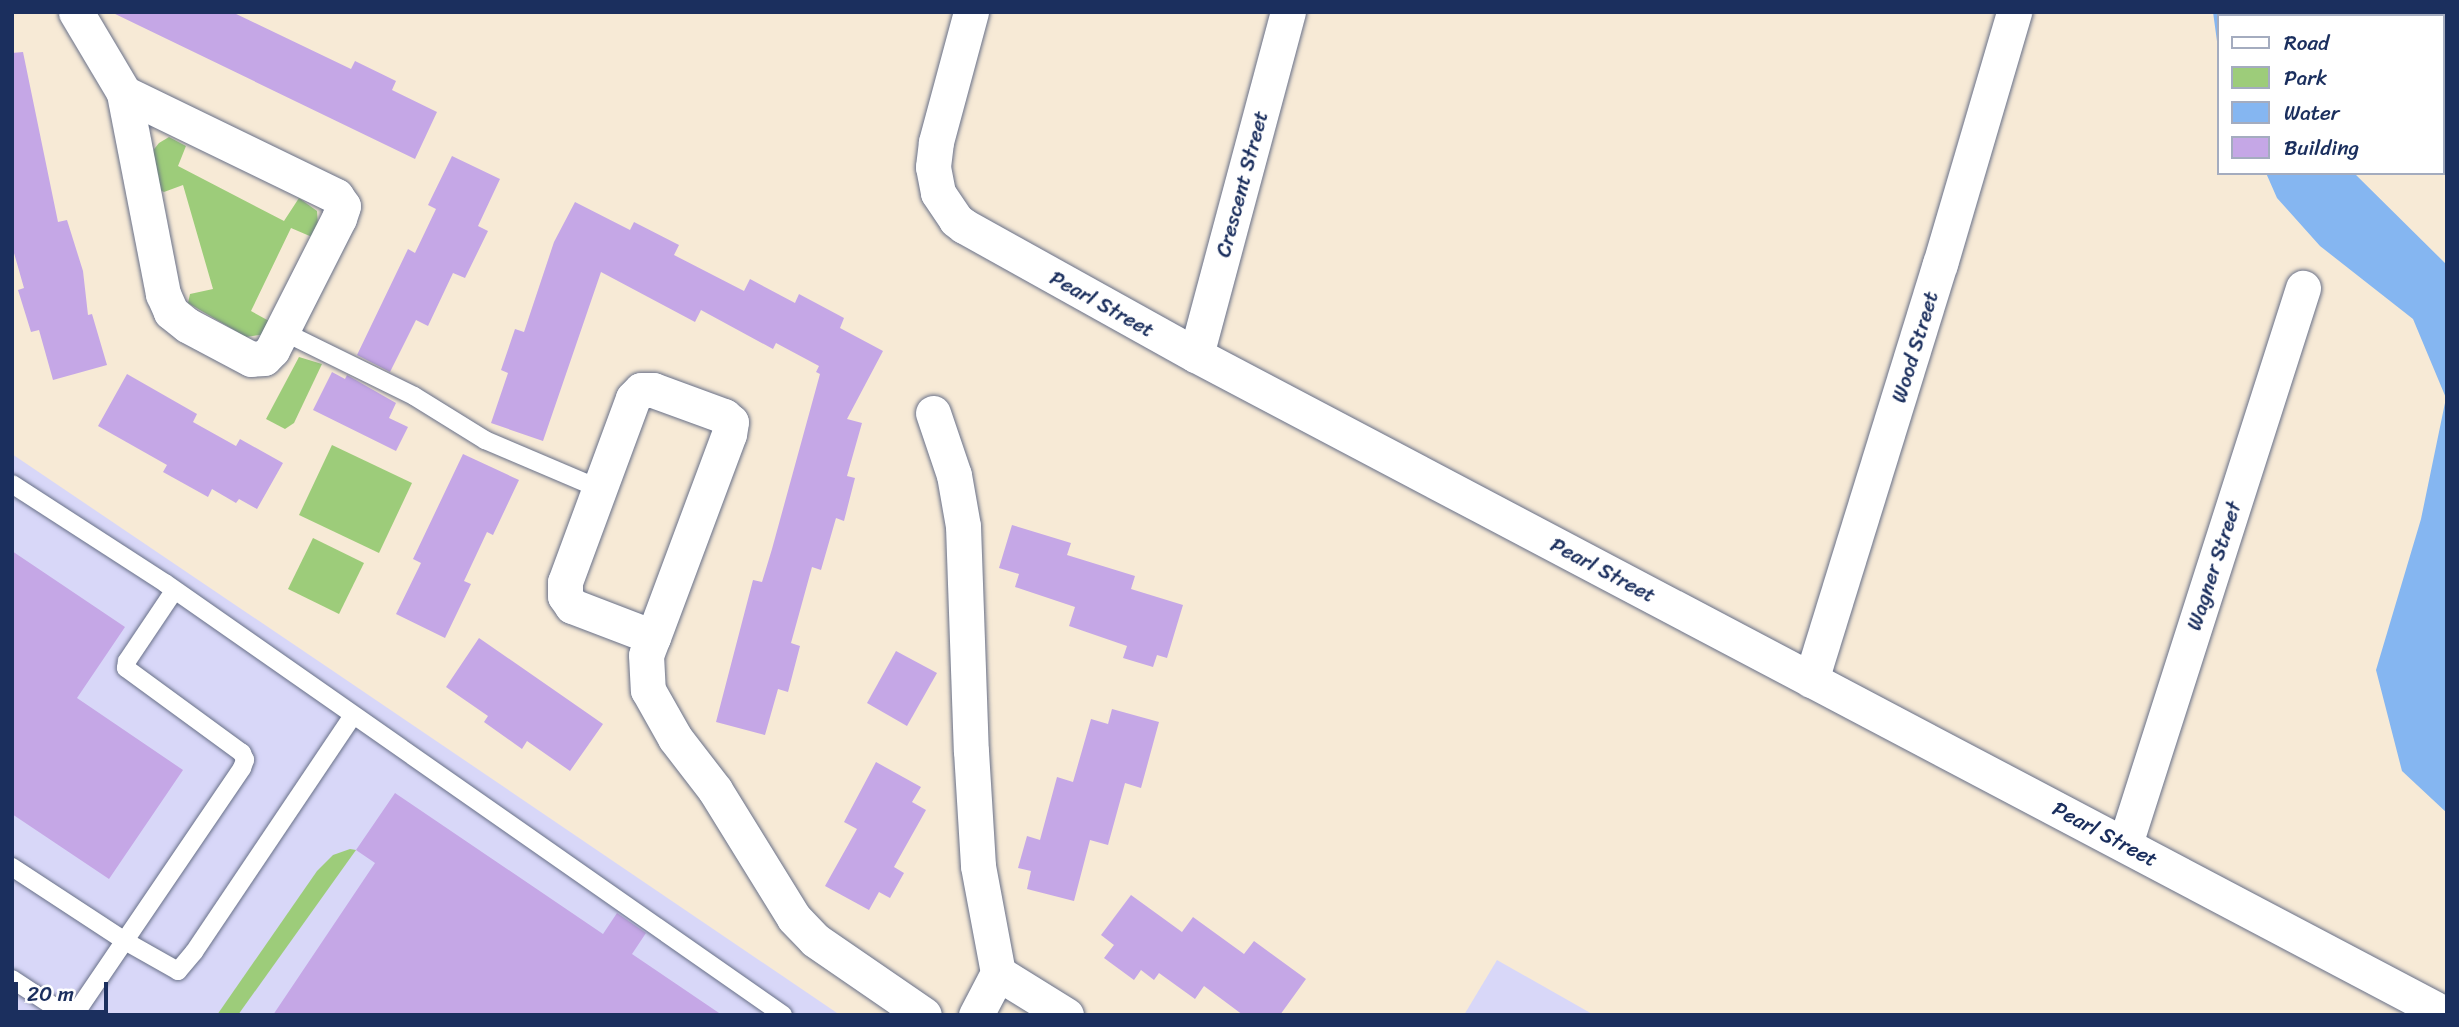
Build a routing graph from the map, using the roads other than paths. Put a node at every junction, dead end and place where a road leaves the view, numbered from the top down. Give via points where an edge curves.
1 (76, 12) edge
2 (971, 12) edge
3 (1288, 12) edge
4 (2014, 12) edge
5 (124, 93) junction
6 (2303, 288) dead end
7 (282, 331) junction
8 (1196, 355) junction
9 (933, 413) dead end
10 (12, 484) edge
11 (600, 489) junction
12 (174, 590) junction
13 (653, 637) junction
14 (1811, 680) junction
15 (353, 715) junction
16 (2125, 844) junction
17 (12, 867) edge
18 (125, 941) junction
19 (999, 973) junction
20 (12, 979) edge
21 (783, 1015) edge
22 (924, 1015) edge
23 (976, 1015) edge
24 (1066, 1015) edge
25 (2447, 1015) edge

1 - 5 street
2 - 8 street, Pearl Street via 936,142 933,167 938,193 956,220 978,236
3 - 8 street, Crescent Street
4 - 14 street, Wood Street
5 - 7 street via 163,294 171,312 251,359 264,358
5 - 7 street via 335,196 343,206
6 - 16 street, Wagner Street
7 - 11 lane via 415,396 485,440
8 - 14 street, Pearl Street
9 - 19 street via 954,475 963,526 978,866
10 - 12 lane
11 - 13 street via 565,582 565,596 572,606
11 - 13 street via 640,390 653,390 731,422
12 - 15 lane
12 - 18 lane via 126,668 242,753 245,760
13 - 22 street via 646,655 648,690 794,918 816,940
14 - 16 street, Pearl Street
15 - 18 lane via 183,968 171,969
15 - 21 lane
16 - 25 street, Pearl Street
17 - 18 lane
18 - 20 lane via 77,1011 53,1006
19 - 23 street
19 - 24 street

